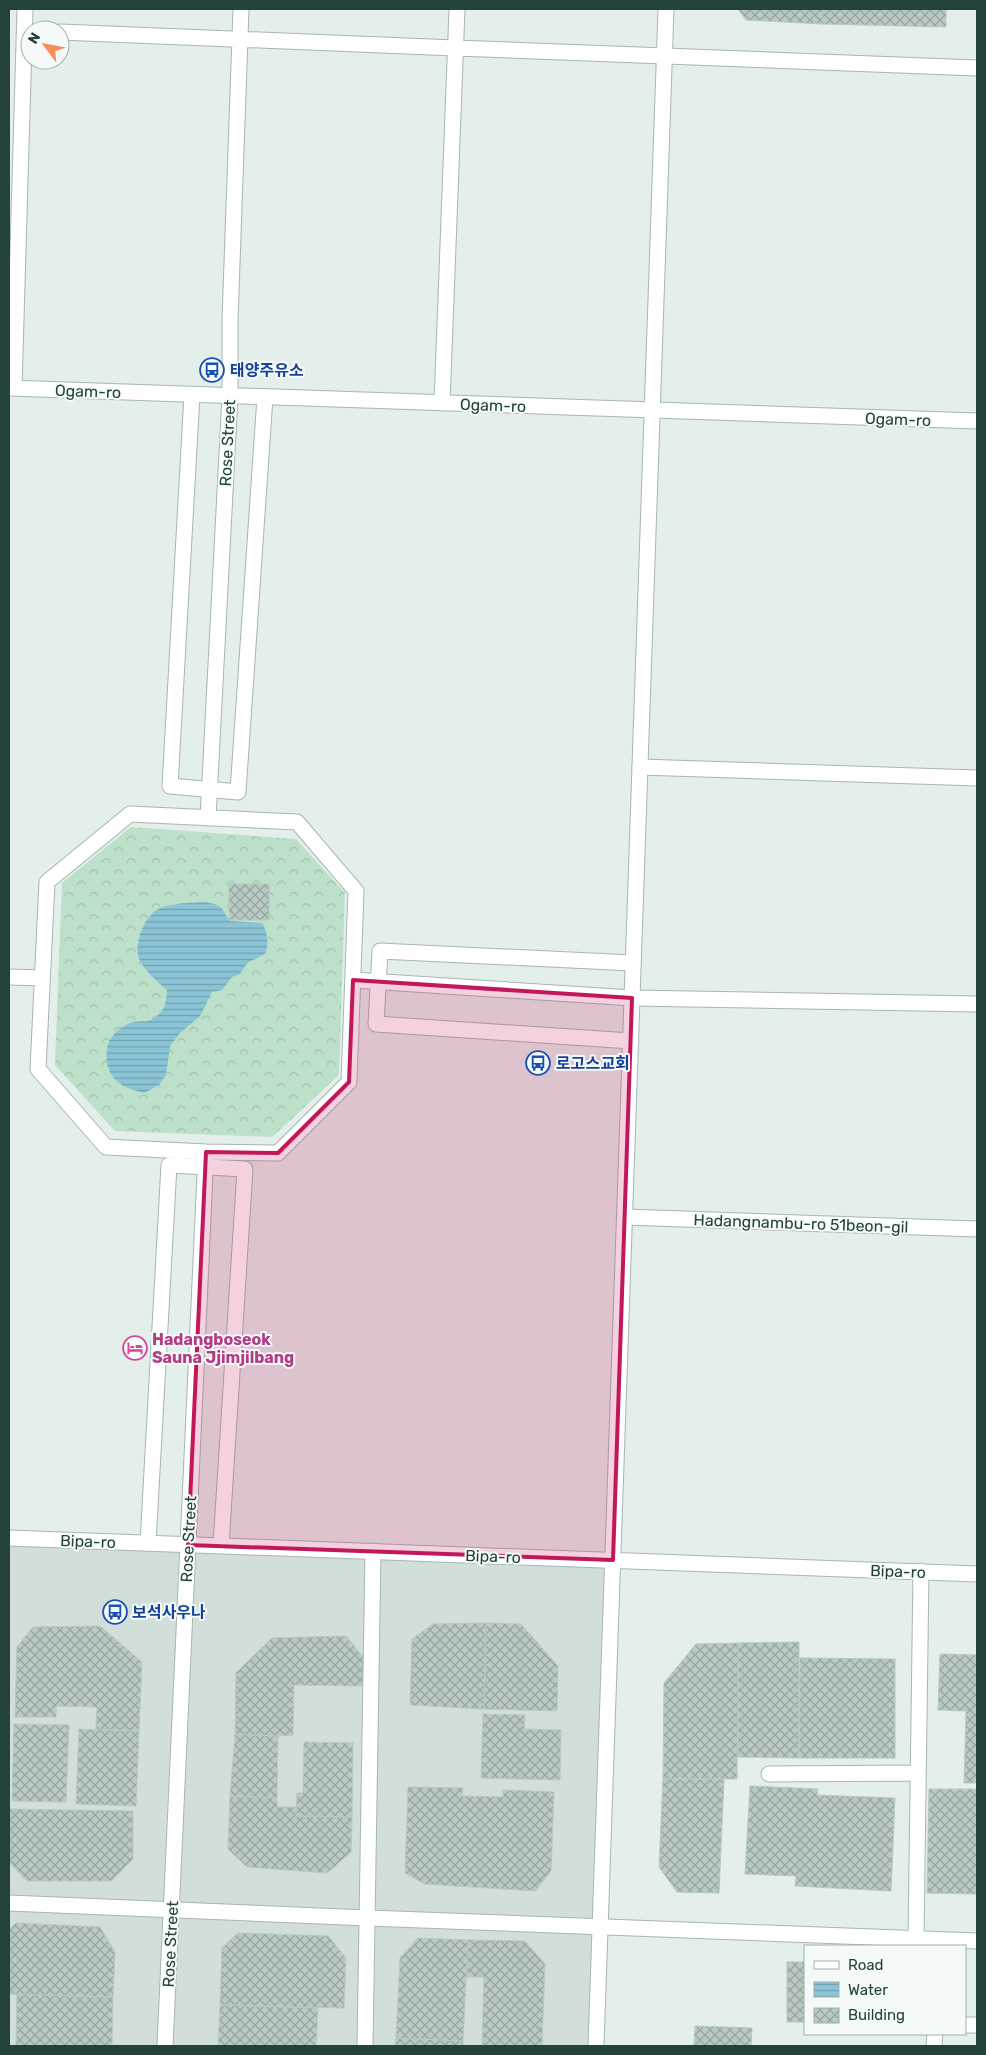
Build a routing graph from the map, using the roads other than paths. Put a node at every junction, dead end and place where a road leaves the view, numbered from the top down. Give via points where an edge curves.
1 (241, 9) edge
2 (457, 9) edge
3 (666, 9) edge
4 (70, 32) edge
5 (240, 39) junction
6 (455, 48) junction
7 (665, 56) junction
8 (20, 66) edge
9 (977, 68) edge
10 (11, 388) edge
11 (192, 395) junction
12 (230, 396) junction
13 (265, 397) junction
14 (442, 403) junction
15 (653, 410) junction
16 (977, 421) edge
17 (640, 767) junction
18 (977, 778) edge
19 (209, 790) junction
20 (208, 818) junction
21 (633, 963) junction
22 (9, 977) edge
23 (42, 978) junction
24 (353, 980) junction
25 (378, 983) junction
26 (632, 998) junction
27 (977, 1004) edge
28 (631, 1041) junction
29 (206, 1160) junction
30 (625, 1217) junction
31 (977, 1230) edge
32 (9, 1538) edge
33 (148, 1543) junction
34 (188, 1545) junction
35 (221, 1546) junction
36 (373, 1551) junction
37 (613, 1560) junction
38 (920, 1571) junction
39 (977, 1574) edge
40 (918, 1773) junction
41 (769, 1774) dead end
42 (9, 1903) edge
43 (171, 1909) junction
44 (368, 1918) junction
45 (600, 1927) junction
46 (916, 1939) junction
47 (977, 1941) edge
48 (937, 1943) edge
49 (165, 2046) edge
50 (365, 2046) edge
51 (596, 2046) edge

1 - 5 street, Rose Street
2 - 6 street
3 - 7 street
4 - 5 street
5 - 6 street
5 - 12 street, Rose Street
6 - 7 street
6 - 14 street
7 - 9 street
7 - 15 street
8 - 10 street
10 - 11 street, Ogam-ro
11 - 12 street, Ogam-ro
11 - 19 street via 170,786
12 - 13 street, Ogam-ro
12 - 19 street, Rose Street
13 - 14 street, Ogam-ro
13 - 19 street via 238,792
14 - 15 street, Ogam-ro
15 - 16 street, Ogam-ro
15 - 17 street
17 - 18 street
17 - 21 street
19 - 20 street, Rose Street
20 - 23 street via 130,814 46,882
20 - 24 street via 297,822 356,891
21 - 25 street via 380,951
21 - 26 street
22 - 23 street
23 - 29 street via 38,1069 106,1147
24 - 25 street
24 - 29 street via 349,1082 278,1153
25 - 26 street
25 - 28 street via 376,1024
26 - 27 street
26 - 28 street
28 - 30 street
29 - 33 street via 169,1165
29 - 34 street, Rose Street
29 - 35 street via 245,1169
30 - 31 street, Hadangnambu-ro 51beon-gil
30 - 37 street
32 - 33 street, Bipa-ro
33 - 34 street, Bipa-ro
34 - 35 street, Bipa-ro
34 - 43 street, Rose Street
35 - 36 street, Bipa-ro
36 - 37 street, Bipa-ro
36 - 44 street
37 - 38 street, Bipa-ro
37 - 45 street
38 - 39 street, Bipa-ro
38 - 40 street
40 - 41 street
40 - 46 street
42 - 43 street
43 - 44 street
43 - 49 street, Rose Street
44 - 45 street
44 - 50 street
45 - 46 street
45 - 51 street
46 - 48 street
47 - 48 street

